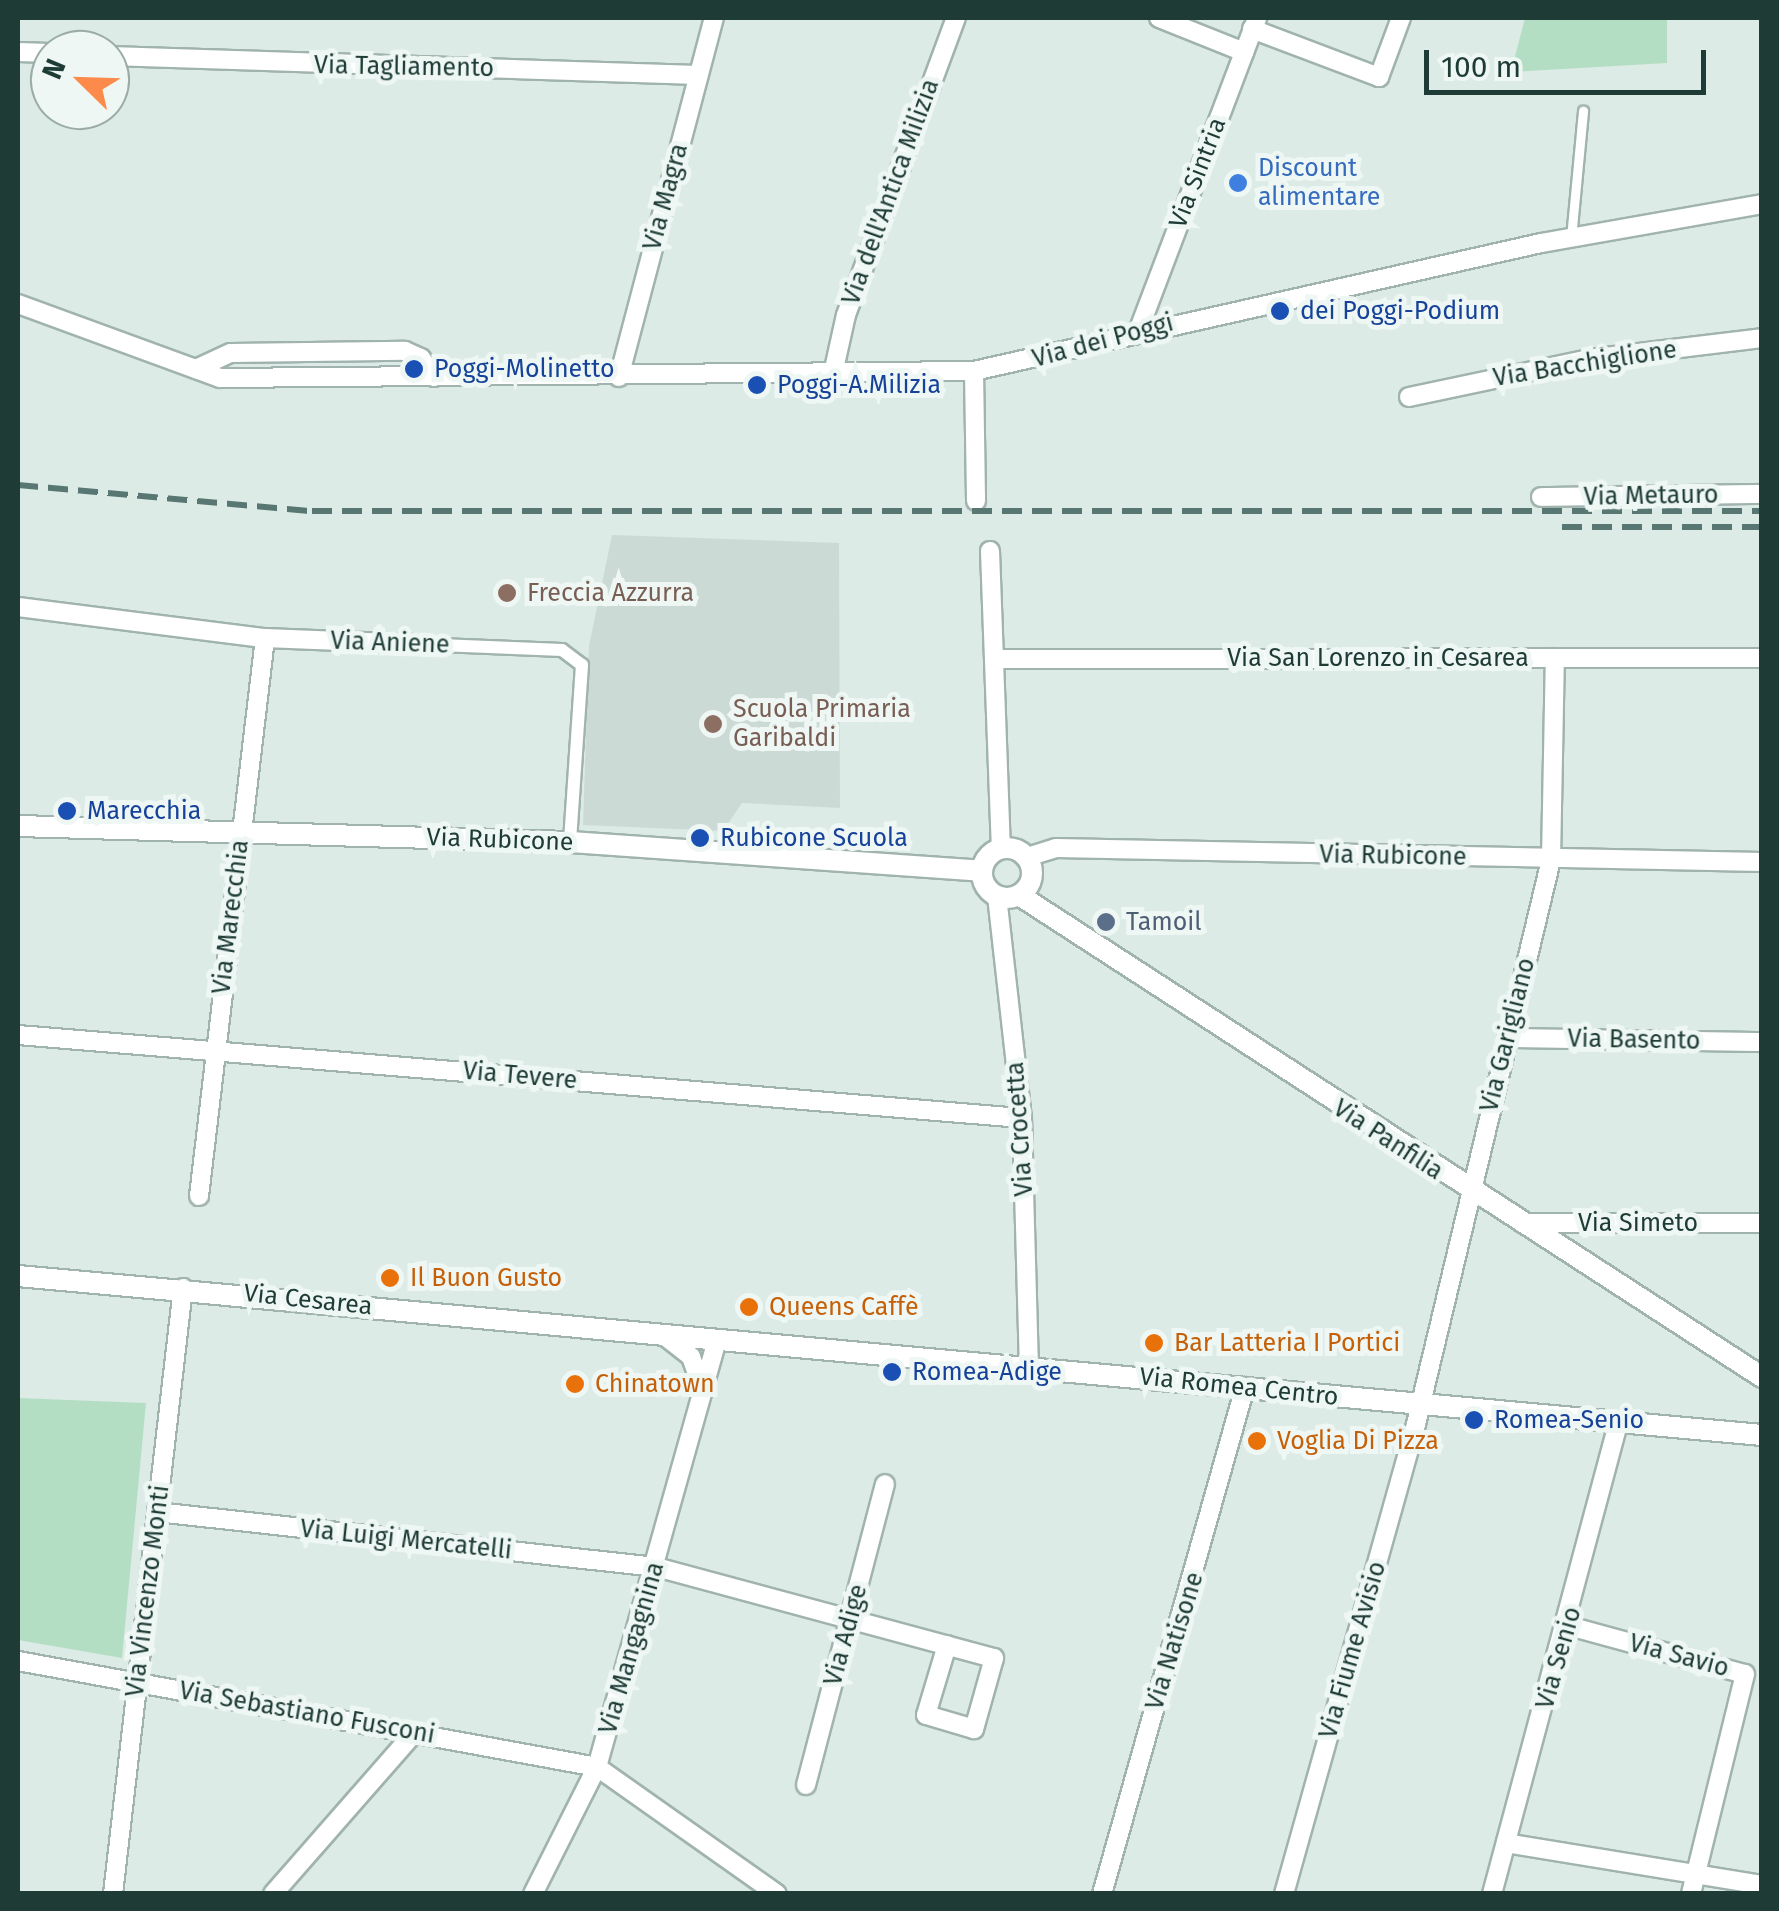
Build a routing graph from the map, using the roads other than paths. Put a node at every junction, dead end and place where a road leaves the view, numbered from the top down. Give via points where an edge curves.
1 (714, 18) edge
2 (956, 18) edge
3 (1160, 18) edge
4 (1401, 18) edge
5 (1255, 24) edge
6 (1244, 52) junction
7 (130, 57) edge
8 (698, 74) junction
9 (1583, 111) dead end
10 (1762, 204) edge
11 (1571, 238) junction
12 (18, 304) edge
13 (1138, 329) junction
14 (1762, 338) edge
15 (196, 369) junction
16 (834, 369) junction
17 (974, 371) junction
18 (434, 377) junction
19 (619, 377) junction
20 (1410, 397) dead end
21 (1762, 494) edge
22 (1542, 498) dead end
23 (976, 501) dead end
24 (990, 551) dead end
25 (18, 607) edge
26 (265, 638) junction
27 (416, 644) joint
28 (1556, 658) junction
29 (1762, 658) edge
30 (994, 659) junction
31 (18, 826) edge
32 (241, 831) junction
33 (570, 842) junction
34 (1001, 848) junction
35 (1027, 857) junction
36 (1551, 860) junction
37 (1762, 862) edge
38 (982, 871) junction
39 (1020, 895) junction
40 (997, 896) junction
41 (18, 1035) edge
42 (1507, 1038) junction
43 (1762, 1042) edge
44 (215, 1051) junction
45 (1022, 1118) junction
46 (1469, 1192) junction
47 (198, 1196) dead end
48 (1762, 1222) edge
49 (1515, 1223) junction
50 (18, 1276) edge
51 (183, 1288) junction
52 (662, 1334) junction
53 (717, 1340) junction
54 (1030, 1364) junction
55 (1762, 1377) edge
56 (1245, 1387) junction
57 (703, 1391) junction
58 (1420, 1407) junction
59 (1619, 1422) junction
60 (1762, 1434) edge
61 (885, 1484) dead end
62 (158, 1512) junction
63 (656, 1567) junction
64 (849, 1622) junction
65 (1569, 1626) junction
66 (947, 1645) junction
67 (18, 1661) edge
68 (138, 1683) junction
69 (415, 1732) junction
70 (597, 1767) junction
71 (806, 1785) dead end
72 (1506, 1844) junction
73 (1696, 1874) junction
74 (1762, 1884) edge
75 (274, 1893) edge
76 (114, 1894) edge
77 (533, 1894) edge
78 (777, 1894) edge
79 (1102, 1894) edge
80 (1284, 1894) edge
81 (1492, 1894) edge
82 (1691, 1894) edge

1 - 8 street, Via Magra
2 - 16 street, Via dell'Antica Milizia via 846,315
3 - 6 street
4 - 5 street via 1379,77
5 - 6 street, Via Sintria
6 - 13 street, Via Sintria
7 - 8 street, Via Tagliamento
8 - 19 street, Via Magra
9 - 11 lane
10 - 11 street, Via dei Poggi
11 - 13 street, Via dei Poggi
12 - 15 street, Via dei Poggi
13 - 17 street, Via dei Poggi via 1035,361
14 - 20 street, Via Bacchiglione via 1590,358
15 - 18 street, Via dei Poggi via 220,378
15 - 18 street via 231,353 404,351 421,358
16 - 17 street, Via dei Poggi
16 - 19 street, Via dei Poggi
17 - 23 street
18 - 19 street, Via dei Poggi
21 - 22 street, Via Metauro
24 - 30 street
25 - 26 street, Via Aniene
26 - 27 street, Via Aniene
26 - 32 street, Via Marecchia
27 - 33 street, Via Aniene via 562,650 582,665
28 - 29 street, Via San Lorenzo in Cesarea
28 - 30 street, Via San Lorenzo in Cesarea
28 - 36 street, Via Garigliano
30 - 34 street
31 - 32 street, Via Rubicone
32 - 33 street, Via Rubicone
32 - 44 street, Via Marecchia
33 - 38 street, Via Rubicone
34 - 35 street
34 - 38 street
35 - 36 street, Via Rubicone via 1056,848
35 - 39 street via 1030,882
36 - 37 street, Via Rubicone
36 - 42 street, Via Garigliano
38 - 40 street
39 - 40 street
39 - 46 street, Via Panfilia
40 - 45 street, Via Crocetta
41 - 44 street, Via Tevere
42 - 43 street, Via Basento
42 - 46 street, Via Garigliano
44 - 45 street, Via Tevere
44 - 47 street, Via Marecchia
45 - 54 street, Via Crocetta
46 - 49 street, Via Panfilia
46 - 58 street, Via Garigliano
48 - 49 street, Via Simeto
49 - 55 street, Via Panfilia
50 - 51 street, Via Cesarea
51 - 52 street, Via Cesarea
51 - 62 street, Via Vincenzo Monti
52 - 53 street, Via Cesarea
52 - 57 street via 691,1357
53 - 54 street, Via Romea Centro
53 - 57 street, Via Mangagnina
54 - 56 street, Via Romea Centro
56 - 58 street, Via Romea Centro
56 - 79 street, Via Natisone
57 - 63 street, Via Mangagnina
58 - 59 street, Via Romea Centro
58 - 80 street, Via Fiume Avisio
59 - 60 street, Via Romea Centro
59 - 65 street, Via Senio
61 - 64 street, Via Adige
62 - 63 street, Via Luigi Mercatelli
62 - 68 street, Via Vincenzo Monti
63 - 64 street, Via Luigi Mercatelli
63 - 70 street, Via Mangagnina
64 - 66 street, Via Luigi Mercatelli
64 - 71 street, Via Adige
65 - 72 street, Via Senio
65 - 73 street, Via Savio via 1746,1674
66 - 66 street, Via Luigi Mercatelli via 994,1658 974,1729 926,1715
67 - 68 street, Via Sebastiano Fusconi
68 - 69 street, Via Sebastiano Fusconi
68 - 76 street, Via Vincenzo Monti
69 - 70 street, Via Sebastiano Fusconi
69 - 75 street
70 - 77 street, Via Mangagnina
70 - 78 street
72 - 73 street
72 - 81 street, Via Senio
73 - 74 street
73 - 82 street, Via Savio

